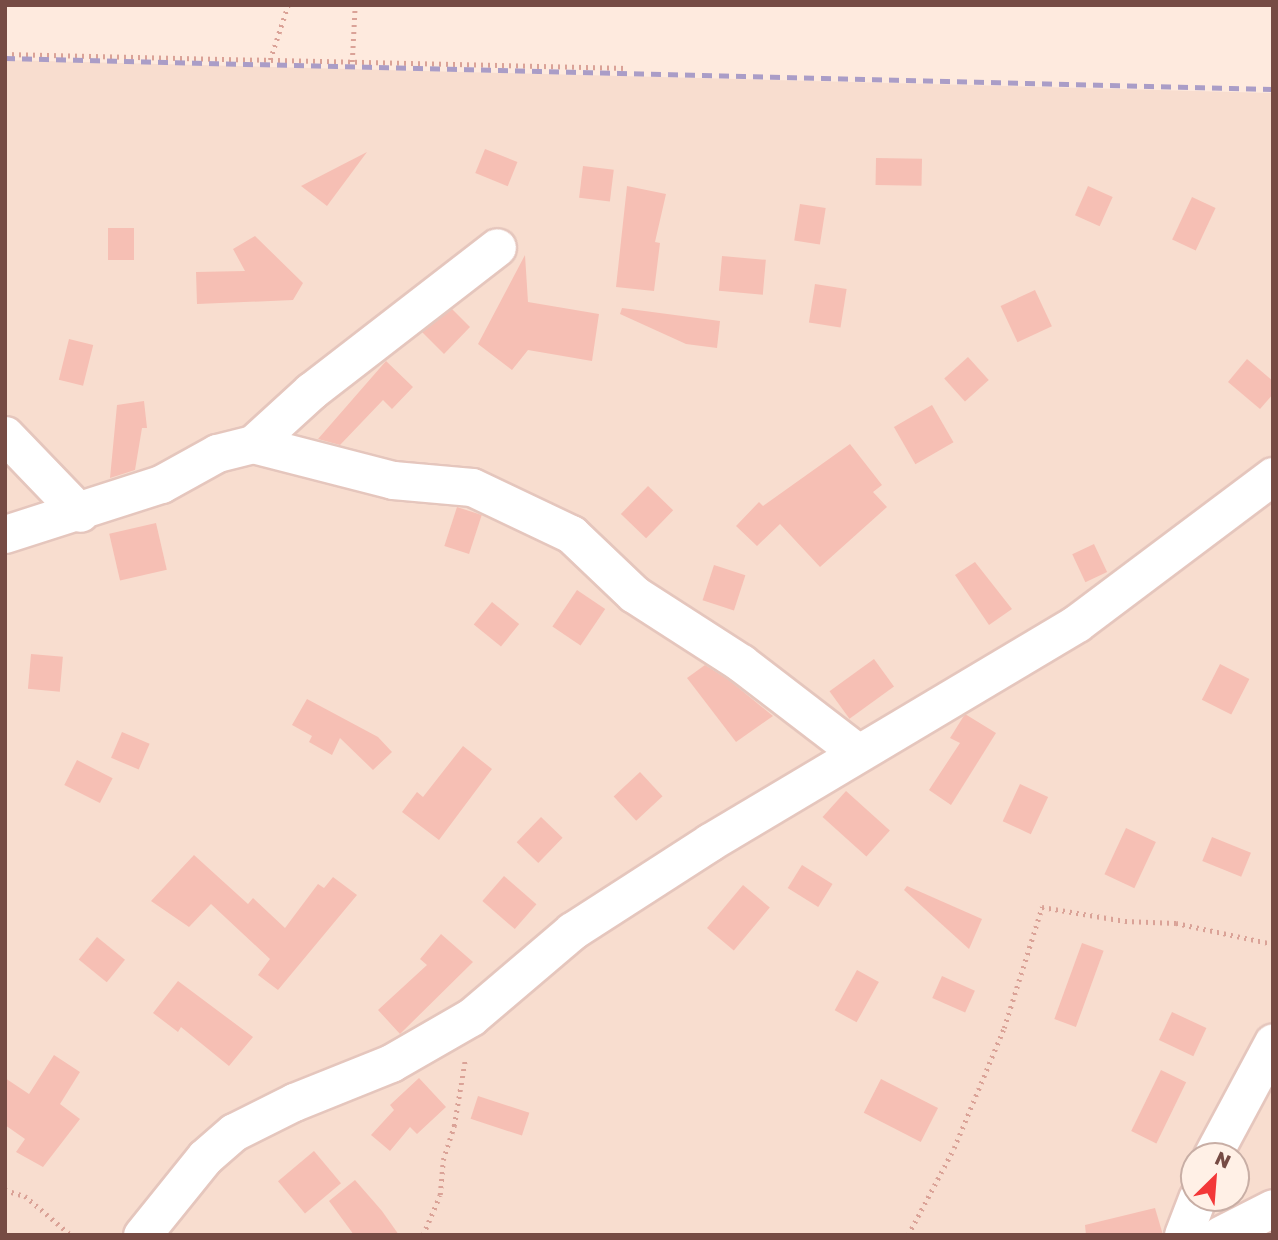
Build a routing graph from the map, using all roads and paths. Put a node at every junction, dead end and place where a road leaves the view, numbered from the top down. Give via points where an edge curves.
1 (288, 5) edge
2 (355, 5) edge
3 (5, 54) edge
4 (270, 60) junction
5 (352, 62) junction
6 (628, 68) dead end
7 (497, 247) dead end
8 (5, 435) edge
9 (253, 444) junction
10 (1273, 476) edge
11 (80, 513) junction
12 (5, 534) edge
13 (857, 752) junction
14 (1273, 944) edge
15 (471, 1017) junction
16 (1273, 1042) edge
17 (1219, 1142) edge
18 (5, 1190) edge
19 (1273, 1208) edge
20 (1192, 1212) edge
21 (71, 1235) edge
22 (142, 1235) edge
23 (423, 1235) edge
24 (908, 1235) edge
25 (1183, 1235) edge
26 (1220, 1235) edge

1 - 4 path
2 - 5 path
3 - 4 path
4 - 5 path
5 - 6 path
7 - 9 street via 311,391
8 - 11 street
9 - 11 street via 217,453 161,484
9 - 13 street via 393,480 472,487 529,510 571,534 634,594 741,663
10 - 13 street via 1077,623
11 - 12 street
13 - 15 street via 572,931
14 - 24 path via 1176,923 1042,907 1004,1028 940,1177
15 - 22 street via 391,1063 234,1132 205,1157
15 - 23 path via 440,1195
16 - 17 street
18 - 21 path via 25,1196
19 - 26 street
20 - 25 street

